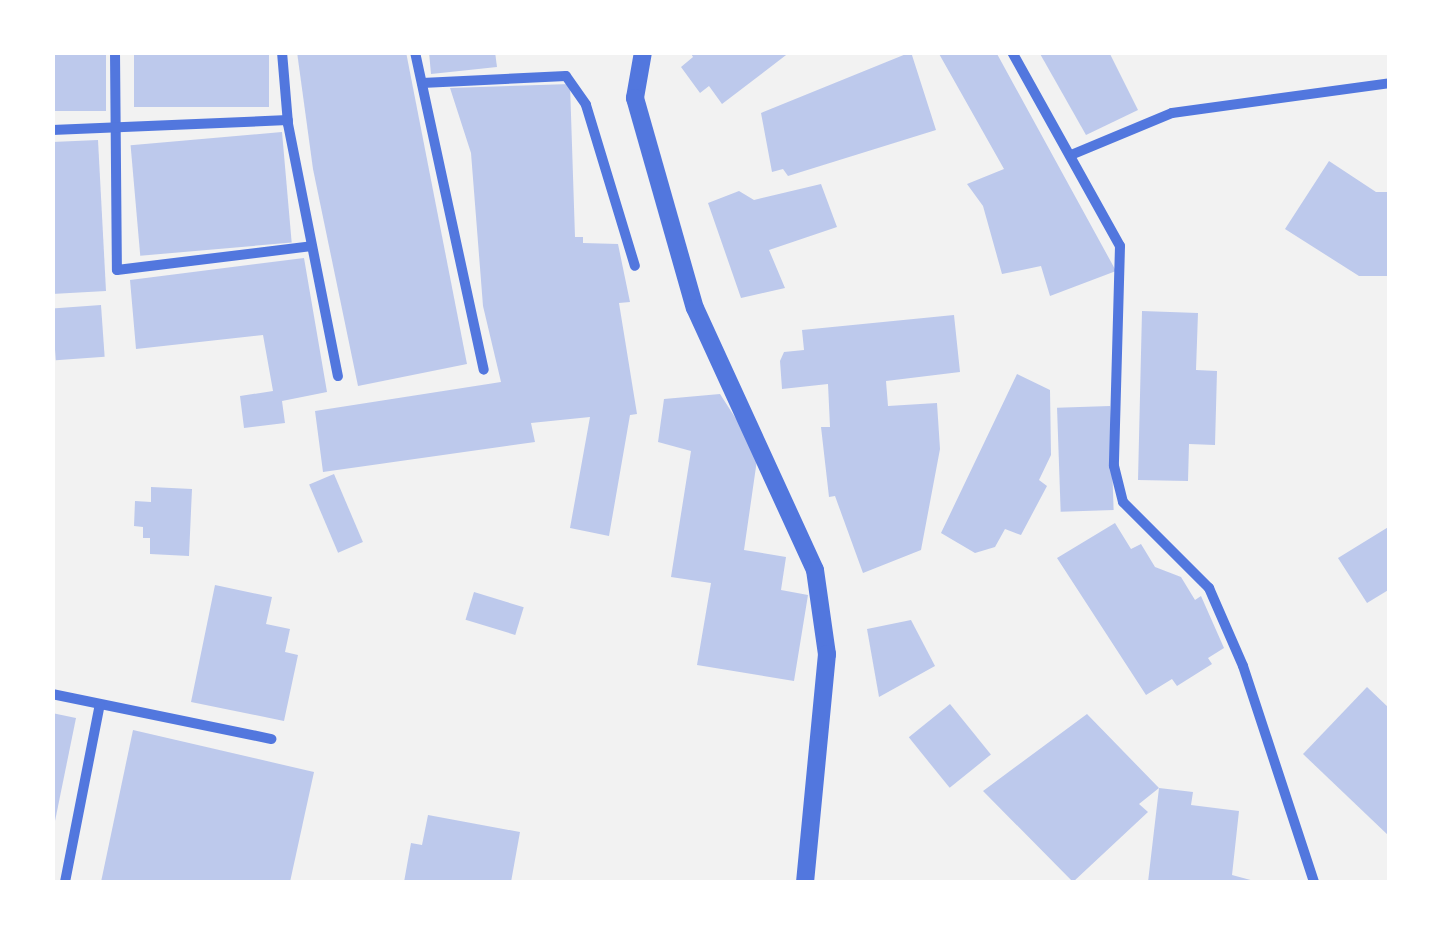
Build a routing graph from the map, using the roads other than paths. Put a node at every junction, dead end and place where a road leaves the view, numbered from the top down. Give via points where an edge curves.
1 (114, 52) edge
2 (282, 52) edge
3 (415, 52) edge
4 (643, 52) edge
5 (1012, 52) edge
6 (422, 83) junction
7 (1390, 83) edge
8 (288, 120) junction
9 (112, 128) junction
10 (52, 130) edge
11 (1071, 155) junction
12 (312, 246) junction
13 (636, 266) dead end
14 (484, 370) dead end
15 (338, 376) dead end
16 (52, 694) edge
17 (100, 704) junction
18 (271, 739) dead end
19 (65, 882) edge
20 (806, 882) edge
21 (1314, 882) edge

1 - 9 street
2 - 8 street
3 - 6 street
4 - 20 street via 635,98 696,308 814,570 828,654
5 - 11 street
6 - 13 street via 566,76 586,105
6 - 14 street
7 - 11 street via 1172,112
8 - 9 street
8 - 12 street
9 - 10 street
9 - 12 street via 117,270
11 - 21 street via 1120,246 1114,466 1123,502 1209,588
12 - 15 street
16 - 17 street
17 - 18 street
17 - 19 street

